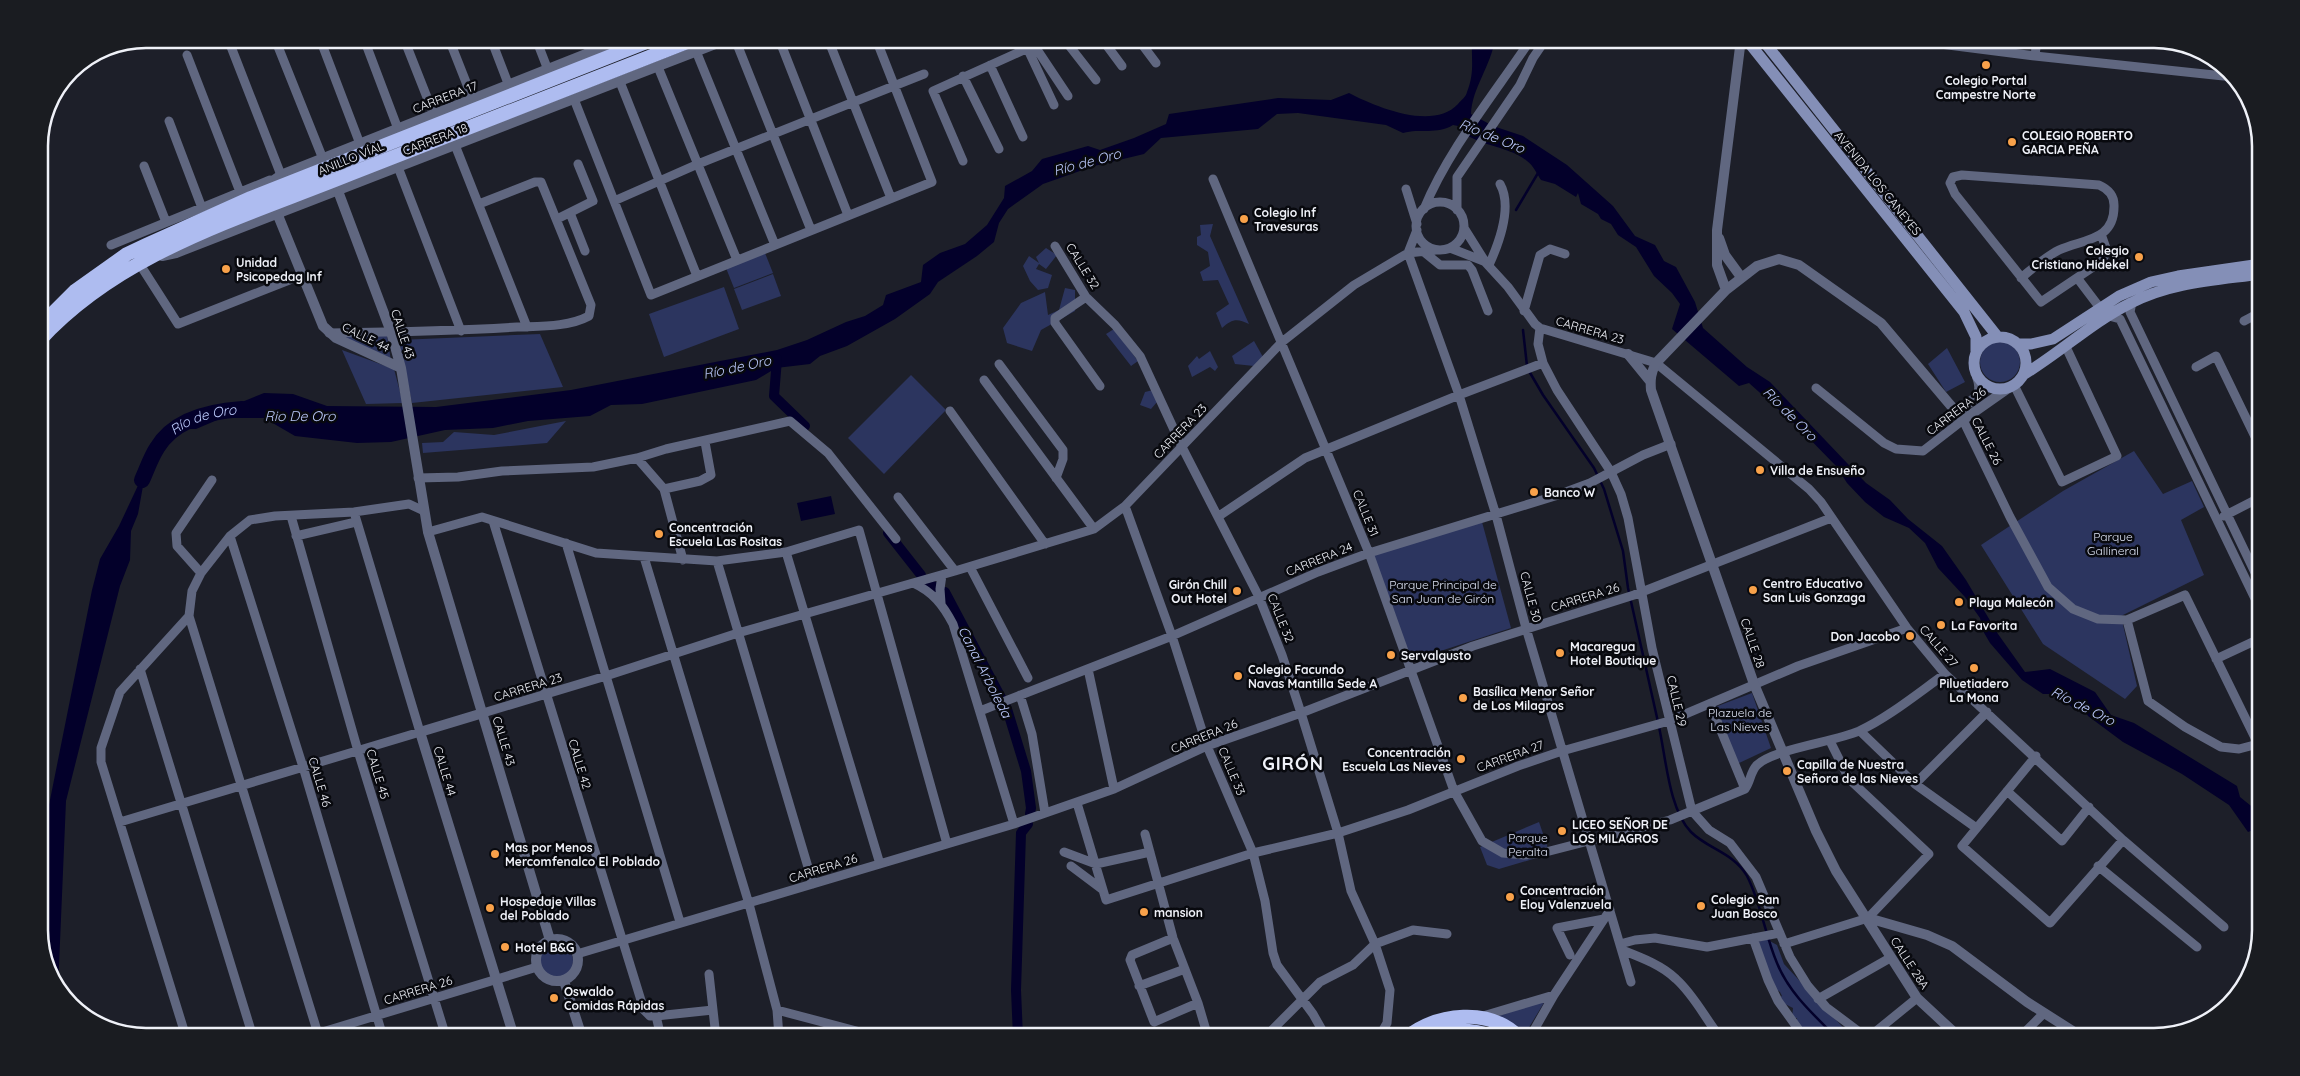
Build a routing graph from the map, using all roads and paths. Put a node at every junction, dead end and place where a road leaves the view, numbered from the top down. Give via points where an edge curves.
1 (231, 48) edge
2 (279, 48) edge
3 (323, 48) edge
4 (367, 48) edge
5 (408, 48) edge
6 (453, 48) edge
7 (494, 48) edge
8 (539, 48) edge
9 (589, 48) edge
10 (603, 48) edge
11 (630, 48) edge
12 (688, 48) edge
13 (691, 48) edge
14 (697, 48) edge
15 (739, 48) edge
16 (782, 48) edge
17 (832, 48) edge
18 (880, 48) edge
19 (1027, 48) edge
20 (1032, 48) edge
21 (1032, 48) edge
22 (1071, 48) edge
23 (1109, 48) edge
24 (1144, 48) edge
25 (1525, 48) edge
26 (1540, 48) edge
27 (1740, 48) edge
28 (1753, 48) edge
29 (1769, 48) edge
30 (1972, 48) edge
31 (2036, 48) edge
32 (591, 53) junction
33 (187, 55) dead end
34 (2035, 56) junction
35 (1156, 64) dead end
36 (990, 65) junction
37 (1122, 66) dead end
38 (658, 67) junction
39 (548, 70) junction
40 (924, 74) dead end
41 (963, 76) junction
42 (2224, 77) edge
43 (1096, 80) dead end
44 (620, 82) junction
45 (509, 86) junction
46 (895, 87) junction
47 (1068, 96) dead end
48 (574, 99) junction
49 (473, 100) junction
50 (854, 103) junction
51 (1054, 105) dead end
52 (434, 115) junction
53 (810, 120) junction
54 (169, 121) dead end
55 (398, 129) junction
56 (772, 134) junction
57 (1023, 137) dead end
58 (360, 144) junction
59 (455, 144) junction
60 (736, 149) junction
61 (998, 149) dead end
62 (322, 159) junction
63 (963, 161) dead end
64 (578, 164) dead end
65 (698, 164) junction
66 (144, 166) dead end
67 (398, 167) junction
68 (278, 177) junction
69 (1213, 179) dead end
70 (660, 182) junction
71 (1500, 184) dead end
72 (1406, 189) dead end
73 (338, 190) junction
74 (245, 195) junction
75 (891, 198) junction
76 (614, 201) junction
77 (479, 204) junction
78 (202, 208) junction
79 (1424, 209) junction
80 (1457, 210) junction
81 (277, 213) junction
82 (570, 213) junction
83 (848, 215) junction
84 (557, 219) junction
85 (166, 222) junction
86 (1417, 227) junction
87 (1464, 228) junction
88 (811, 230) junction
89 (1716, 230) junction
90 (2101, 234) junction
91 (111, 245) dead end
92 (774, 245) junction
93 (1055, 246) dead end
94 (1450, 248) junction
95 (585, 250) dead end
96 (1436, 250) junction
97 (1424, 252) junction
98 (1408, 253) junction
99 (1565, 254) dead end
100 (737, 260) junction
101 (144, 261) junction
102 (1488, 264) junction
103 (2252, 265) edge
104 (302, 275) junction
105 (2252, 275) edge
106 (697, 276) junction
107 (1741, 278) junction
108 (2021, 278) junction
109 (2078, 279) junction
110 (1726, 290) junction
111 (1086, 297) junction
112 (2132, 302) junction
113 (1488, 311) dead end
114 (1524, 311) junction
115 (2104, 312) junction
116 (2252, 317) edge
117 (48, 318) edge
118 (2244, 321) dead end
119 (527, 327) junction
120 (1540, 328) junction
121 (461, 331) junction
122 (48, 332) edge
123 (391, 332) junction
124 (329, 333) junction
125 (1997, 336) junction
126 (1282, 342) junction
127 (2018, 344) junction
128 (2066, 347) junction
129 (1976, 351) junction
130 (1628, 354) junction
131 (1660, 360) junction
132 (1543, 363) junction
133 (999, 364) dead end
134 (2196, 367) dead end
135 (401, 368) junction
136 (2023, 375) junction
137 (1978, 377) junction
138 (984, 380) dead end
139 (1650, 381) junction
140 (1100, 386) dead end
141 (2012, 386) junction
142 (1816, 388) dead end
143 (1459, 395) junction
144 (950, 411) dead end
145 (1960, 416) junction
146 (2252, 430) edge
147 (706, 442) junction
148 (1671, 444) junction
149 (1182, 447) junction
150 (1326, 449) junction
151 (637, 458) junction
152 (1608, 475) junction
153 (418, 478) junction
154 (1056, 478) junction
155 (212, 480) dead end
156 (664, 489) junction
157 (420, 492) junction
158 (898, 497) dead end
159 (2252, 502) edge
160 (409, 504) junction
161 (1125, 506) junction
162 (424, 511) junction
163 (354, 512) junction
164 (2227, 514) junction
165 (1496, 515) junction
166 (291, 516) junction
167 (1219, 516) junction
168 (1831, 518) junction
169 (2217, 519) junction
170 (493, 521) junction
171 (356, 522) junction
172 (1094, 529) junction
173 (428, 532) junction
174 (230, 536) junction
175 (296, 536) junction
176 (896, 539) dead end
177 (566, 542) junction
178 (1045, 544) junction
179 (786, 552) junction
180 (1369, 553) junction
181 (644, 557) junction
182 (683, 560) junction
183 (718, 561) junction
184 (1713, 566) junction
185 (2252, 566) edge
186 (970, 567) junction
187 (956, 571) junction
188 (201, 572) junction
189 (942, 575) junction
190 (913, 583) junction
191 (2252, 592) edge
192 (875, 593) junction
193 (1638, 594) junction
194 (1260, 597) junction
195 (941, 603) junction
196 (805, 613) junction
197 (189, 616) junction
198 (2127, 620) junction
199 (1526, 628) junction
200 (1907, 628) junction
201 (738, 632) junction
202 (1172, 636) junction
203 (2252, 642) edge
204 (674, 654) junction
205 (2216, 659) junction
206 (140, 669) junction
207 (1088, 669) junction
208 (1411, 671) junction
209 (1945, 674) junction
210 (606, 676) junction
211 (1028, 678) dead end
212 (1754, 684) junction
213 (546, 694) junction
214 (1020, 695) junction
215 (1710, 704) junction
216 (982, 710) junction
217 (1987, 712) junction
218 (483, 713) junction
219 (1302, 713) junction
220 (1666, 722) junction
221 (1860, 730) junction
222 (2252, 731) edge
223 (420, 732) junction
224 (1830, 741) junction
225 (1207, 746) junction
226 (2252, 748) edge
227 (358, 751) junction
228 (1562, 751) junction
229 (1782, 753) junction
230 (2036, 756) junction
231 (303, 767) junction
232 (1916, 784) junction
233 (242, 786) junction
234 (1114, 789) junction
235 (1745, 789) junction
236 (1454, 791) junction
237 (2007, 791) junction
238 (1077, 803) junction
239 (181, 804) junction
240 (2089, 807) junction
241 (1045, 813) junction
242 (1688, 813) junction
243 (120, 822) junction
244 (1014, 824) junction
245 (1975, 827) junction
246 (1338, 833) junction
247 (1144, 834) dead end
248 (2123, 840) junction
249 (1589, 842) junction
250 (947, 844) junction
251 (1064, 852) dead end
252 (1150, 852) junction
253 (1253, 853) junction
254 (880, 864) junction
255 (1096, 864) junction
256 (1071, 866) dead end
257 (2098, 866) junction
258 (813, 884) junction
259 (1158, 884) junction
260 (1103, 890) junction
261 (749, 904) junction
262 (1610, 910) junction
263 (1868, 918) junction
264 (1604, 919) junction
265 (680, 922) junction
266 (2224, 927) dead end
267 (1447, 934) dead end
268 (1776, 934) junction
269 (1174, 938) junction
270 (1755, 938) junction
271 (550, 940) junction
272 (622, 940) junction
273 (1375, 944) junction
274 (1784, 944) junction
275 (1621, 947) junction
276 (2198, 947) dead end
277 (578, 954) junction
278 (1570, 955) dead end
279 (1890, 958) junction
280 (537, 967) junction
281 (1185, 969) junction
282 (709, 974) dead end
283 (496, 980) junction
284 (564, 981) junction
285 (1631, 982) dead end
286 (1138, 986) junction
287 (1554, 995) junction
288 (1917, 998) junction
289 (434, 999) junction
290 (1818, 999) junction
291 (1302, 1000) junction
292 (1198, 1002) junction
293 (713, 1010) junction
294 (777, 1010) junction
295 (2044, 1013) junction
296 (376, 1016) junction
297 (656, 1016) junction
298 (1479, 1017) junction
299 (183, 1028) edge
300 (250, 1028) edge
301 (316, 1028) edge
302 (341, 1028) edge
303 (380, 1028) edge
304 (443, 1028) edge
305 (511, 1028) edge
306 (579, 1028) edge
307 (659, 1028) edge
308 (715, 1028) edge
309 (778, 1028) edge
310 (845, 1028) edge
311 (1205, 1028) edge
312 (1274, 1028) edge
313 (1320, 1028) edge
314 (1384, 1028) edge
315 (1422, 1028) edge
316 (1504, 1028) edge
317 (1535, 1028) edge
318 (1713, 1028) edge
319 (1798, 1028) edge
320 (1855, 1028) edge
321 (1879, 1028) edge
322 (1945, 1028) edge
323 (2029, 1028) edge
324 (2068, 1028) edge

1 - 68 street
2 - 62 street
3 - 58 street
4 - 55 street
5 - 52 street
6 - 49 street
7 - 45 street
8 - 39 street
9 - 32 street
10 - 32 street, CARRERA 17
11 - 74 highway, ANILLO VÍAL
12 - 101 highway, ANILLO VÍAL via 215,228
13 - 38 street, CARRERA 18
14 - 60 street
15 - 56 street
16 - 53 street
17 - 50 street
18 - 46 street
19 - 36 street
20 - 47 street
21 - 51 street
22 - 43 street
23 - 37 street
24 - 35 street
25 - 79 street via 1434,184
26 - 80 street via 1520,85 1456,182
27 - 89 street
28 - 129 main road, AVENIDA LOS CANEYES via 1964,312 1976,337
29 - 125 main road, AVENIDA LOS CANEYES
30 - 34 street
31 - 34 street
32 - 39 street, CARRERA 17
33 - 74 street
34 - 42 street
36 - 41 street
36 - 57 street
38 - 44 street, CARRERA 18
38 - 65 street
39 - 45 street, CARRERA 17
40 - 46 street
41 - 61 street
41 - 63 street via 933,91
44 - 48 street, CARRERA 18
44 - 70 street
45 - 49 street, CARRERA 17
46 - 50 street
46 - 75 street via 932,182
48 - 59 street, CARRERA 18
48 - 76 street
49 - 52 street, CARRERA 17
50 - 53 street
50 - 75 street
52 - 55 street, CARRERA 17
53 - 56 street
53 - 83 street
54 - 78 street
55 - 58 street, CARRERA 17
56 - 60 street
56 - 88 street
58 - 62 street, CARRERA 17
59 - 67 street, CARRERA 18
59 - 77 street
60 - 65 street
60 - 92 street
62 - 68 street, CARRERA 17
64 - 82 street via 592,201
65 - 70 street
65 - 100 street
66 - 85 street
67 - 73 street, CARRERA 18
67 - 121 street
68 - 74 street, CARRERA 17
69 - 126 street, CALLE 31
70 - 76 street
70 - 106 street
71 - 102 street via 1504,190 1503,225
72 - 86 street
73 - 81 street, CARRERA 18
73 - 123 street, CALLE 43
74 - 78 street, CARRERA 17
74 - 117 highway, ANILLO VÍAL via 128,254 75,291
75 - 83 street
76 - 106 street via 651,295
77 - 84 street via 541,182
77 - 119 street
78 - 85 street, CARRERA 17
79 - 80 street via 1438,202
79 - 86 street
80 - 87 street via 1463,218
81 - 101 street, CARRERA 18 via 176,253
81 - 104 street, CALLE 44
82 - 84 street
82 - 95 street
83 - 88 street
84 - 119 street via 591,305 589,316 579,321
85 - 91 street, CARRERA 17
86 - 96 street via 1422,241
86 - 98 street
87 - 94 street via 1461,238
87 - 102 street, CARRERA 23
88 - 92 street
89 - 107 street via 1725,256
89 - 110 street via 1717,265
90 - 108 street via 2082,244 2059,250
90 - 108 street via 2110,224 2114,202 2108,190 2099,185 1953,177 1950,183 1955,194
90 - 109 street via 2106,244 2106,256
92 - 100 street
93 - 111 street, CALLE 32
94 - 96 street
94 - 102 street, CARRERA 23
96 - 97 street, CARRERA 23
97 - 98 street, CARRERA 23
97 - 113 street via 1440,265 1468,265
98 - 126 street, CARRERA 23 via 1354,285
98 - 143 street, CALLE 30
99 - 114 street via 1550,249 1540,255
100 - 106 street
101 - 104 street via 178,324
101 - 122 highway, ANILLO VÍAL via 117,275 79,302
102 - 114 street, CARRERA 23
103 - 115 main road via 2164,278 2131,290
104 - 124 street, CALLE 44 via 317,315
105 - 112 main road via 2180,286
107 - 110 street
107 - 145 street, CALLE 26 via 1757,266 1779,259 1799,265 1881,323
108 - 109 street via 2040,302
109 - 115 street
110 - 131 street
111 - 140 street via 1055,318 1055,323
111 - 149 street, CALLE 32 via 1140,356
112 - 115 main road
112 - 164 street via 2130,312
114 - 120 street, CARRERA 23
115 - 127 main road via 2053,339
115 - 128 main road
115 - 169 street via 2120,319
116 - 118 street
119 - 121 street
120 - 130 street, CARRERA 23
120 - 132 street, CALLE 29 via 1538,344
121 - 123 street
123 - 124 street
123 - 135 street, CALLE 43
124 - 135 street, CALLE 44
125 - 127 main road via 2007,337
125 - 129 main road via 1984,342
126 - 149 street, CARRERA 23
126 - 150 street, CALLE 31
127 - 136 main road via 2025,356
128 - 136 main road
128 - 141 street via 2118,456 2062,482
129 - 137 main road via 1973,361
130 - 131 street, CARRERA 23
130 - 139 street
131 - 139 street via 1651,372
131 - 168 street, CALLE 27 via 1809,489
132 - 143 street
132 - 152 street, CALLE 29
133 - 154 street via 1063,450
134 - 146 street via 2216,356
135 - 153 street, CALLE 43
136 - 141 main road
137 - 141 main road via 1989,387
137 - 145 street, CARRERA 26 via 1980,392
138 - 154 street
139 - 148 street, CALLE 28
141 - 145 street, CARRERA 26
142 - 145 street, CARRERA 26 via 1884,444 1896,449 1923,451
143 - 150 street
143 - 165 street, CALLE 30
144 - 178 street
145 - 198 street, CALLE 26 via 2048,587 2073,609 2098,619
147 - 151 street
147 - 156 street via 712,475
147 - 176 street via 790,421 828,453
148 - 152 street, CARRERA 24
148 - 184 street, CALLE 28
149 - 161 street, CARRERA 23
149 - 167 street, CALLE 32
150 - 167 street via 1278,474
150 - 180 street, CALLE 31
151 - 153 street via 567,469
151 - 156 street
152 - 165 street, CARRERA 24
152 - 193 street, CALLE 29 via 1621,494 1628,518
153 - 157 street, CALLE 43
154 - 172 street
155 - 188 street via 176,533 177,546
156 - 182 street
157 - 160 street
157 - 162 street, CALLE 43
158 - 187 street
159 - 164 street
160 - 162 street
160 - 163 street
161 - 172 street, CARRERA 23
161 - 202 street, CALLE 33
162 - 173 street, CALLE 43
163 - 166 street
163 - 171 street, CALLE 44
164 - 169 street
164 - 185 street
165 - 180 street, CARRERA 24
165 - 199 street, CALLE 30
166 - 174 street via 250,520
166 - 175 street, CALLE 45
167 - 194 street, CALLE 32
168 - 184 street, CARRERA 26
168 - 200 street, CALLE 27
169 - 191 street
170 - 173 street via 482,517
170 - 177 street
170 - 213 street, CALLE 42
171 - 175 street
171 - 223 street, CALLE 44
172 - 178 street, CARRERA 23
173 - 218 street, CALLE 43
174 - 188 street
174 - 231 street, CALLE 46
175 - 227 street, CALLE 45
177 - 181 street via 596,553
177 - 210 street
178 - 186 street, CARRERA 23
179 - 183 street
179 - 192 street via 858,530
179 - 196 street
180 - 194 street, CARRERA 24
180 - 208 street, CALLE 31
181 - 182 street
181 - 204 street
182 - 183 street
183 - 201 street
184 - 193 street, CARRERA 26
184 - 212 street, CALLE 28
186 - 187 street, CARRERA 23
186 - 211 street
187 - 189 street, CARRERA 23
188 - 197 street via 192,591
189 - 190 street, CARRERA 23
189 - 195 street
190 - 192 street, CARRERA 23
190 - 195 street
192 - 196 street, CARRERA 23
192 - 250 street
193 - 199 street, CARRERA 26
193 - 220 street, CALLE 29
194 - 202 street, CARRERA 24
194 - 219 street, CALLE 32
195 - 216 street via 958,638
196 - 201 street, CARRERA 23
196 - 254 street
197 - 206 street
197 - 233 street
198 - 205 street via 2185,595
198 - 226 street via 2148,701 2221,747
199 - 208 street, CARRERA 26
199 - 228 street, CALLE 30
200 - 209 street, CALLE 27
200 - 212 street, CARRERA 27
201 - 204 street, CARRERA 23
201 - 258 street
202 - 207 street, CARRERA 24
202 - 225 street, CALLE 33
203 - 205 street
204 - 210 street, CARRERA 23
204 - 261 street
205 - 222 street
206 - 239 street
206 - 243 street via 120,692 101,748 101,762
207 - 214 street, CARRERA 24
207 - 234 street
208 - 219 street, CARRERA 26
208 - 236 street, CALLE 31
209 - 217 street, CALLE 27
209 - 221 street
210 - 213 street, CARRERA 23
210 - 265 street
212 - 215 street, CARRERA 27
212 - 229 street, CALLE 28
213 - 218 street, CARRERA 23
213 - 272 street, CALLE 42
214 - 216 street, CARRERA 24
214 - 241 street via 1032,734
215 - 220 street, CARRERA 27
215 - 235 street
216 - 244 street
217 - 230 street, CALLE 27
217 - 232 street
218 - 223 street, CARRERA 23
218 - 271 street, CALLE 43
219 - 225 street, CARRERA 26
219 - 246 street, CALLE 32
220 - 228 street, CARRERA 27
220 - 242 street, CALLE 29
221 - 224 street
221 - 232 street
223 - 227 street, CARRERA 23
223 - 283 street, CALLE 44
224 - 229 street
224 - 263 street via 1849,779 1929,854
225 - 234 street, CARRERA 26
225 - 253 street, CALLE 33
227 - 231 street, CARRERA 23
227 - 289 street, CALLE 45
228 - 236 street, CARRERA 27
228 - 249 street, CALLE 30
229 - 235 street via 1758,764
229 - 263 street, CALLE 28 via 1836,871
230 - 237 street
230 - 240 street, CALLE 27
231 - 233 street, CARRERA 23
231 - 296 street, CALLE 46
232 - 245 street
233 - 239 street, CARRERA 23
233 - 301 street
234 - 238 street, CARRERA 26
235 - 242 street
236 - 246 street, CARRERA 27
236 - 249 street, CALLE 31 via 1480,839 1497,851 1524,855
237 - 240 street via 2062,841
237 - 245 street
238 - 241 street, CARRERA 26
238 - 255 street
239 - 243 street, CARRERA 23
239 - 300 street
240 - 248 street, CALLE 27
241 - 244 street, CARRERA 26
242 - 249 street
242 - 268 street, CALLE 29 via 1730,843 1756,876
243 - 299 street
244 - 250 street, CARRERA 26
245 - 257 street via 1962,846 2050,923
246 - 253 street, CARRERA 27
246 - 273 street, CALLE 32 via 1351,891
247 - 252 street
248 - 257 street
248 - 266 street, CALLE 27
249 - 262 street, CALLE 30
250 - 254 street, CARRERA 26
251 - 255 street
252 - 255 street
252 - 259 street
253 - 259 street, CARRERA 27
253 - 291 street, CALLE 33 via 1273,954
254 - 258 street, CARRERA 26
255 - 260 street
256 - 260 street
257 - 276 street
258 - 261 street, CARRERA 26
259 - 260 street, CARRERA 27 via 1106,900
259 - 269 street
261 - 265 street, CARRERA 26
261 - 294 street
262 - 264 street
262 - 275 street, CALLE 30
263 - 274 street
263 - 279 street, CALLE 28A
263 - 295 street via 1927,935 1952,946
264 - 278 street via 1557,928
264 - 287 street
265 - 272 street, CARRERA 26
267 - 273 street via 1413,930
268 - 270 street
268 - 274 street, CALLE 29
269 - 281 street
269 - 286 street via 1132,955 1130,960
270 - 275 street via 1707,947 1656,938 1635,940
270 - 319 street via 1768,980
271 - 277 street via 566,941
271 - 280 street via 538,951
272 - 277 street, CARRERA 26
272 - 297 street, CALLE 42 via 646,1014
273 - 291 street via 1353,965 1320,982
273 - 314 street, CALLE 32 via 1390,990
274 - 290 street, CALLE 29
275 - 285 street, CALLE 30
275 - 318 street via 1676,978 1692,995
277 - 284 street via 576,970
279 - 288 street, CALLE 28A
279 - 290 street
280 - 283 street, CARRERA 26
280 - 284 street via 548,980
281 - 286 street
281 - 292 street
282 - 293 street
283 - 289 street, CARRERA 26
283 - 305 street, CALLE 44
284 - 306 street
286 - 292 street via 1154,1022
287 - 298 street
287 - 317 street
288 - 321 street
288 - 322 street, CALLE 28A
289 - 296 street, CARRERA 26
289 - 304 street, CALLE 45
290 - 320 street, CALLE 29
291 - 312 street
291 - 313 street, CALLE 33
292 - 311 street
293 - 297 street
293 - 308 street
294 - 309 street
294 - 310 street
295 - 323 street
295 - 324 street
296 - 302 street, CARRERA 26
296 - 303 street, CALLE 46
297 - 307 street
298 - 315 highway via 1445,1019
298 - 316 highway

